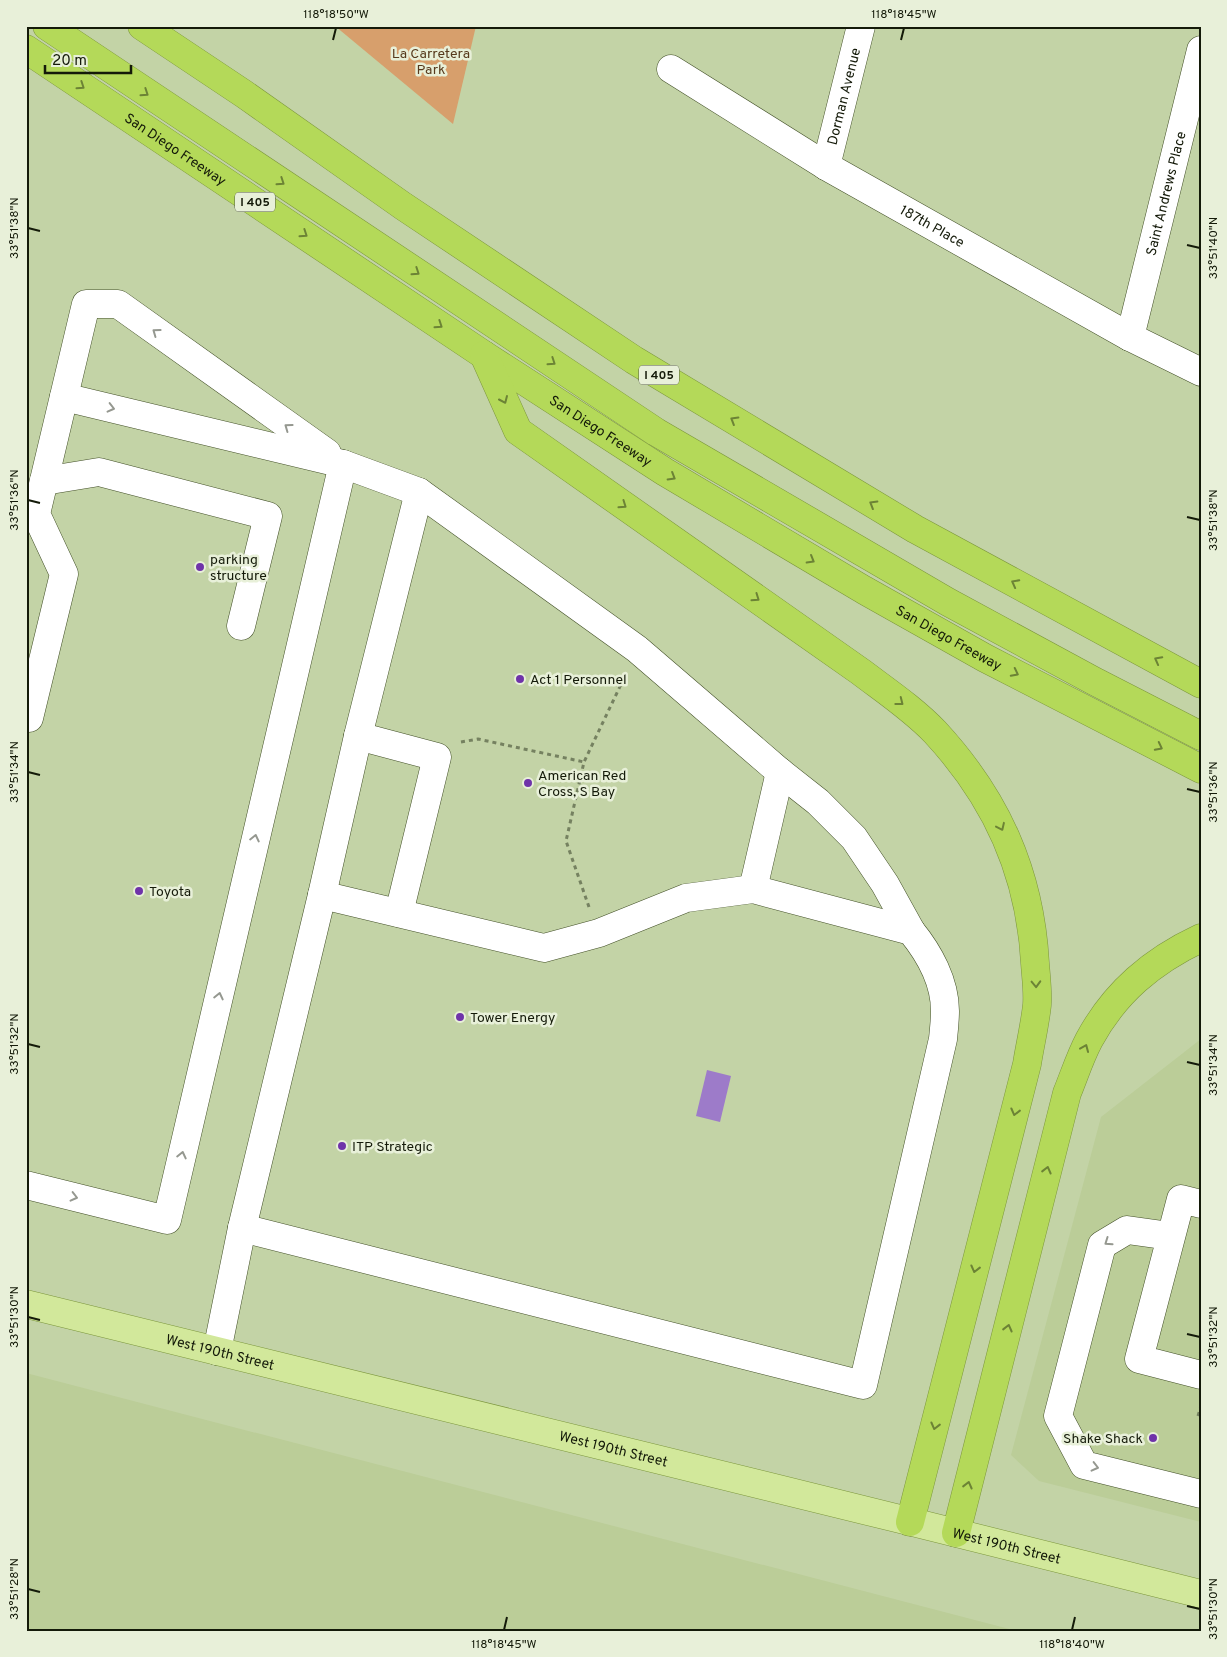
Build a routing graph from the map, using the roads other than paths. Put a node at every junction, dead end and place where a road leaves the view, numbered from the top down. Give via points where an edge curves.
1 (47, 26) edge
2 (142, 26) edge
3 (861, 26) edge
4 (26, 49) edge
5 (1201, 50) edge
6 (671, 69) dead end
7 (826, 166) junction
8 (1130, 337) junction
9 (484, 355) junction
10 (1201, 372) edge
11 (64, 397) junction
12 (343, 464) junction
13 (44, 481) junction
14 (419, 492) junction
15 (241, 626) dead end
16 (1201, 684) edge
17 (29, 718) dead end
18 (358, 736) junction
19 (1201, 736) edge
20 (1201, 769) edge
21 (780, 772) junction
22 (753, 889) junction
23 (322, 894) junction
24 (399, 913) junction
25 (911, 931) junction
26 (1201, 938) edge
27 (26, 1185) edge
28 (1201, 1204) edge
29 (242, 1228) junction
30 (1170, 1236) junction
31 (26, 1304) edge
32 (217, 1351) junction
33 (1201, 1375) edge
34 (1201, 1494) edge
35 (910, 1522) junction
36 (956, 1533) junction
37 (1201, 1594) edge

1 -> 19 highway via 656,432 948,602
16 -> 2 highway, I 405 via 915,529 634,360
3 - 7 street, Dorman Avenue
4 -> 9 highway, San Diego Freeway / I 405
5 - 8 street, Saint Andrews Place
6 - 7 street, 187th Place
7 - 8 street, 187th Place
8 - 10 street, 187th Place
9 -> 20 highway, San Diego Freeway / I 405 via 665,472 864,590 985,658
9 -> 35 highway via 518,431 861,672 904,704 934,732 990,805 1016,860 1029,904 1037,1005 1027,1064
11 -> 12 street
12 -> 11 street via 118,304 86,304
11 - 13 street
12 - 14 street
27 -> 12 street via 166,1220
13 - 15 street via 99,472 268,516
13 - 17 street via 36,514 64,574
14 - 18 street
14 - 21 street via 637,649
18 - 23 street
18 - 24 street via 437,757
21 - 22 street
21 - 25 street via 818,802 854,838
22 - 24 street via 686,898 599,933 544,948
22 - 25 street
23 - 24 street
23 - 29 street
25 - 29 street via 931,960 940,982 945,1009 943,1039 862,1385
36 -> 26 highway via 1066,1093 1089,1040 1115,1002 1143,972
28 - 30 street via 1181,1199
29 - 32 street
30 - 33 street via 1139,1359
30 -> 34 street via 1127,1230 1102,1245 1058,1416 1084,1465
31 - 32 main road, West 190th Street
32 - 35 main road, West 190th Street
35 - 36 main road, West 190th Street
36 - 37 main road, West 190th Street

